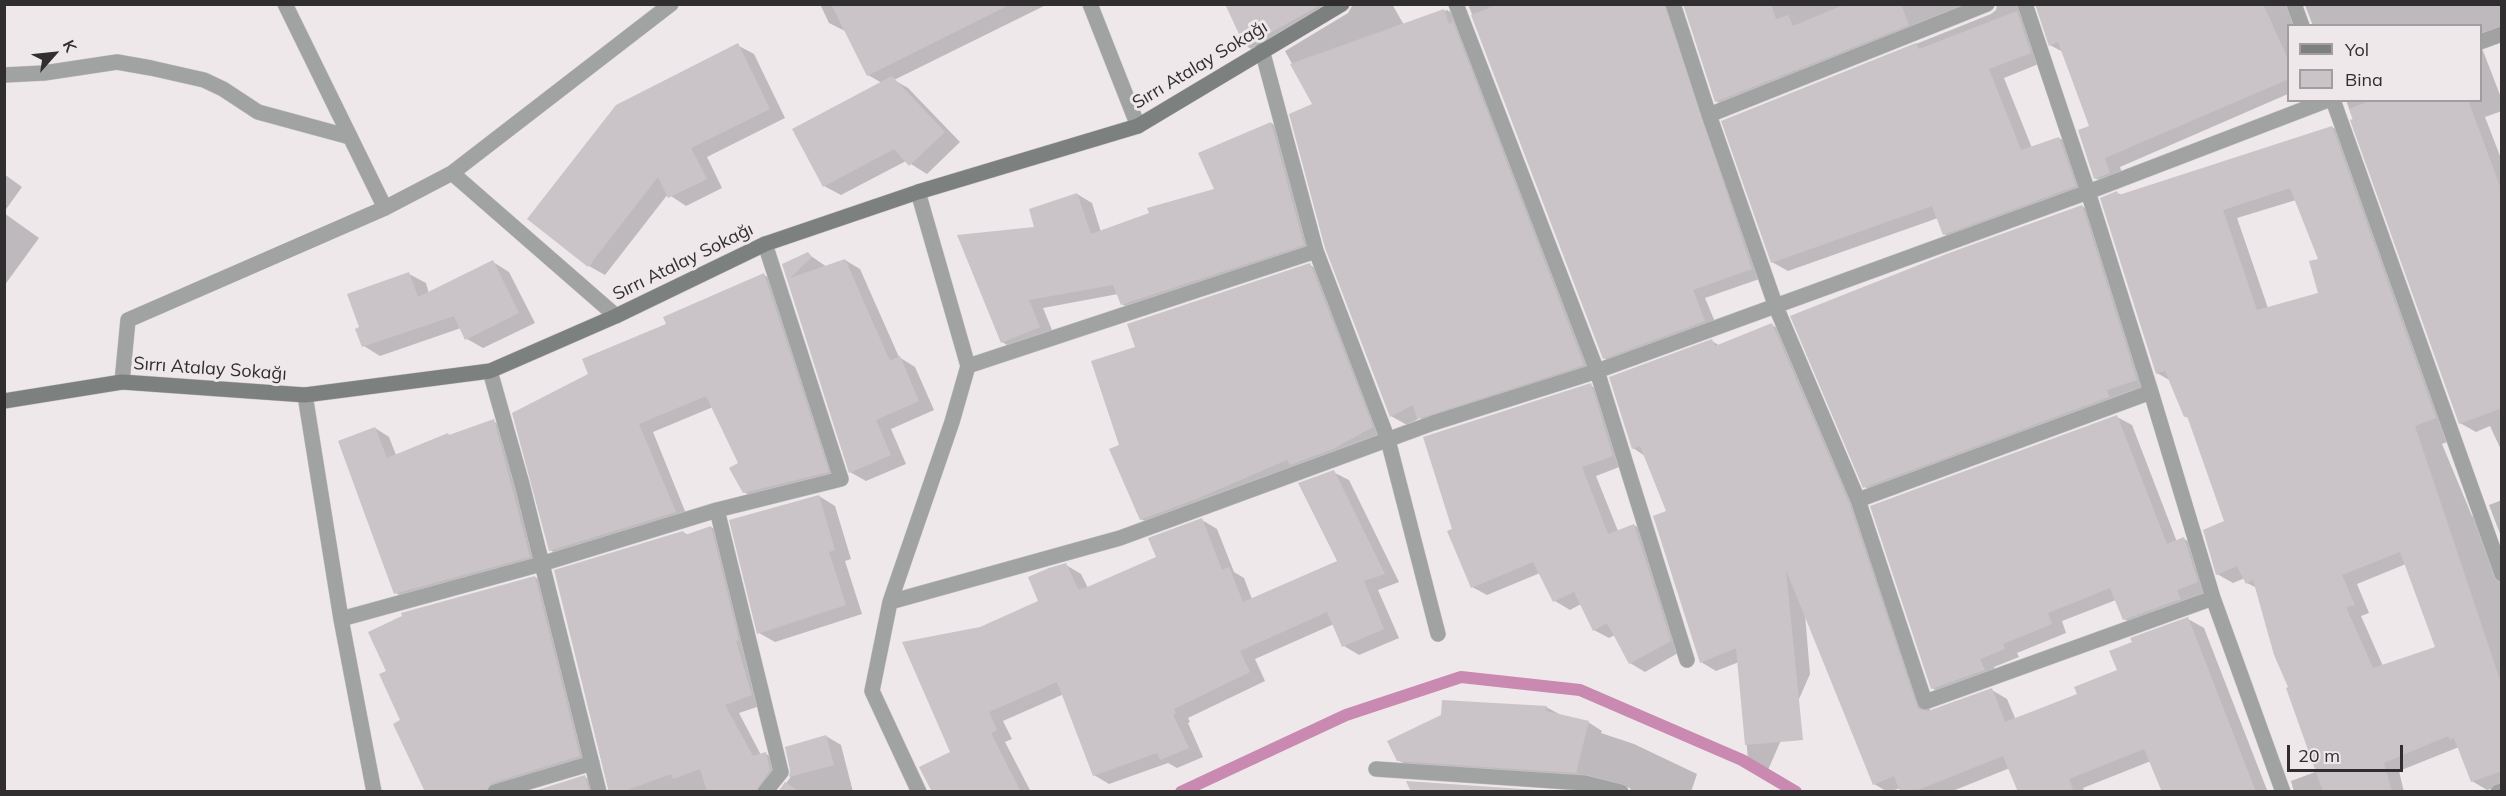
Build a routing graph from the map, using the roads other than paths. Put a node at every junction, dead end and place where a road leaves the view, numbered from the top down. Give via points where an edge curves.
1 (285, 4) edge
2 (671, 4) edge
3 (1090, 4) edge
4 (1342, 4) edge
5 (1456, 4) edge
6 (1673, 4) edge
7 (1987, 4) edge
8 (2025, 4) edge
9 (2294, 4) edge
10 (2301, 24) edge
11 (2502, 34) edge
12 (2482, 42) edge
13 (1262, 50) junction
14 (4, 75) edge
15 (2323, 102) edge
16 (2334, 102) edge
17 (1709, 114) junction
18 (1138, 126) junction
19 (350, 137) junction
20 (452, 173) junction
21 (918, 192) junction
22 (2088, 192) junction
23 (385, 208) junction
24 (765, 244) junction
25 (1316, 251) junction
26 (1776, 307) junction
27 (616, 316) junction
28 (968, 366) junction
29 (490, 371) junction
30 (1597, 371) junction
31 (122, 382) junction
32 (2151, 392) junction
33 (305, 395) junction
34 (4, 401) edge
35 (1388, 440) junction
36 (1858, 500) junction
37 (717, 510) junction
38 (541, 564) junction
39 (2502, 574) edge
40 (2213, 598) junction
41 (890, 602) junction
42 (341, 619) junction
43 (1438, 634) dead end
44 (1687, 660) dead end
45 (592, 763) junction
46 (1376, 769) dead end
47 (1583, 787) edge
48 (374, 792) edge
49 (495, 792) edge
50 (599, 792) edge
51 (765, 792) edge
52 (919, 792) edge
53 (1621, 792) edge
54 (2283, 792) edge

1 - 19 street
2 - 20 street
3 - 18 street
4 - 13 main road, Sırrı Atalay Sokağı
5 - 30 street
6 - 17 street
7 - 17 street
8 - 22 street
9 - 10 street
11 - 12 street
13 - 18 main road, Sırrı Atalay Sokağı
13 - 25 street
14 - 19 street via 117,62 151,68 204,80 258,112
15 - 22 street
16 - 39 street
17 - 26 street
18 - 21 main road, Sırrı Atalay Sokağı
19 - 23 street
20 - 23 street
20 - 27 street
21 - 24 main road, Sırrı Atalay Sokağı
21 - 28 street
22 - 26 street
22 - 32 street
23 - 31 street via 128,320
24 - 27 main road, Sırrı Atalay Sokağı
24 - 37 street via 841,479
25 - 28 street
25 - 35 street
26 - 30 street
26 - 36 street
27 - 29 main road, Sırrı Atalay Sokağı
28 - 41 street
29 - 33 main road, Sırrı Atalay Sokağı
29 - 38 street
30 - 35 street
30 - 44 street
31 - 33 main road, Sırrı Atalay Sokağı
31 - 34 main road, Sırrı Atalay Sokağı
32 - 36 street
32 - 40 street
33 - 42 street
35 - 41 street via 1120,537
35 - 43 street
36 - 40 street via 1925,702
37 - 38 street
37 - 51 street via 781,772
38 - 42 street
38 - 45 street
40 - 54 street
41 - 52 street via 872,691
42 - 48 street
45 - 49 street
45 - 50 street
46 - 47 street
47 - 53 street

